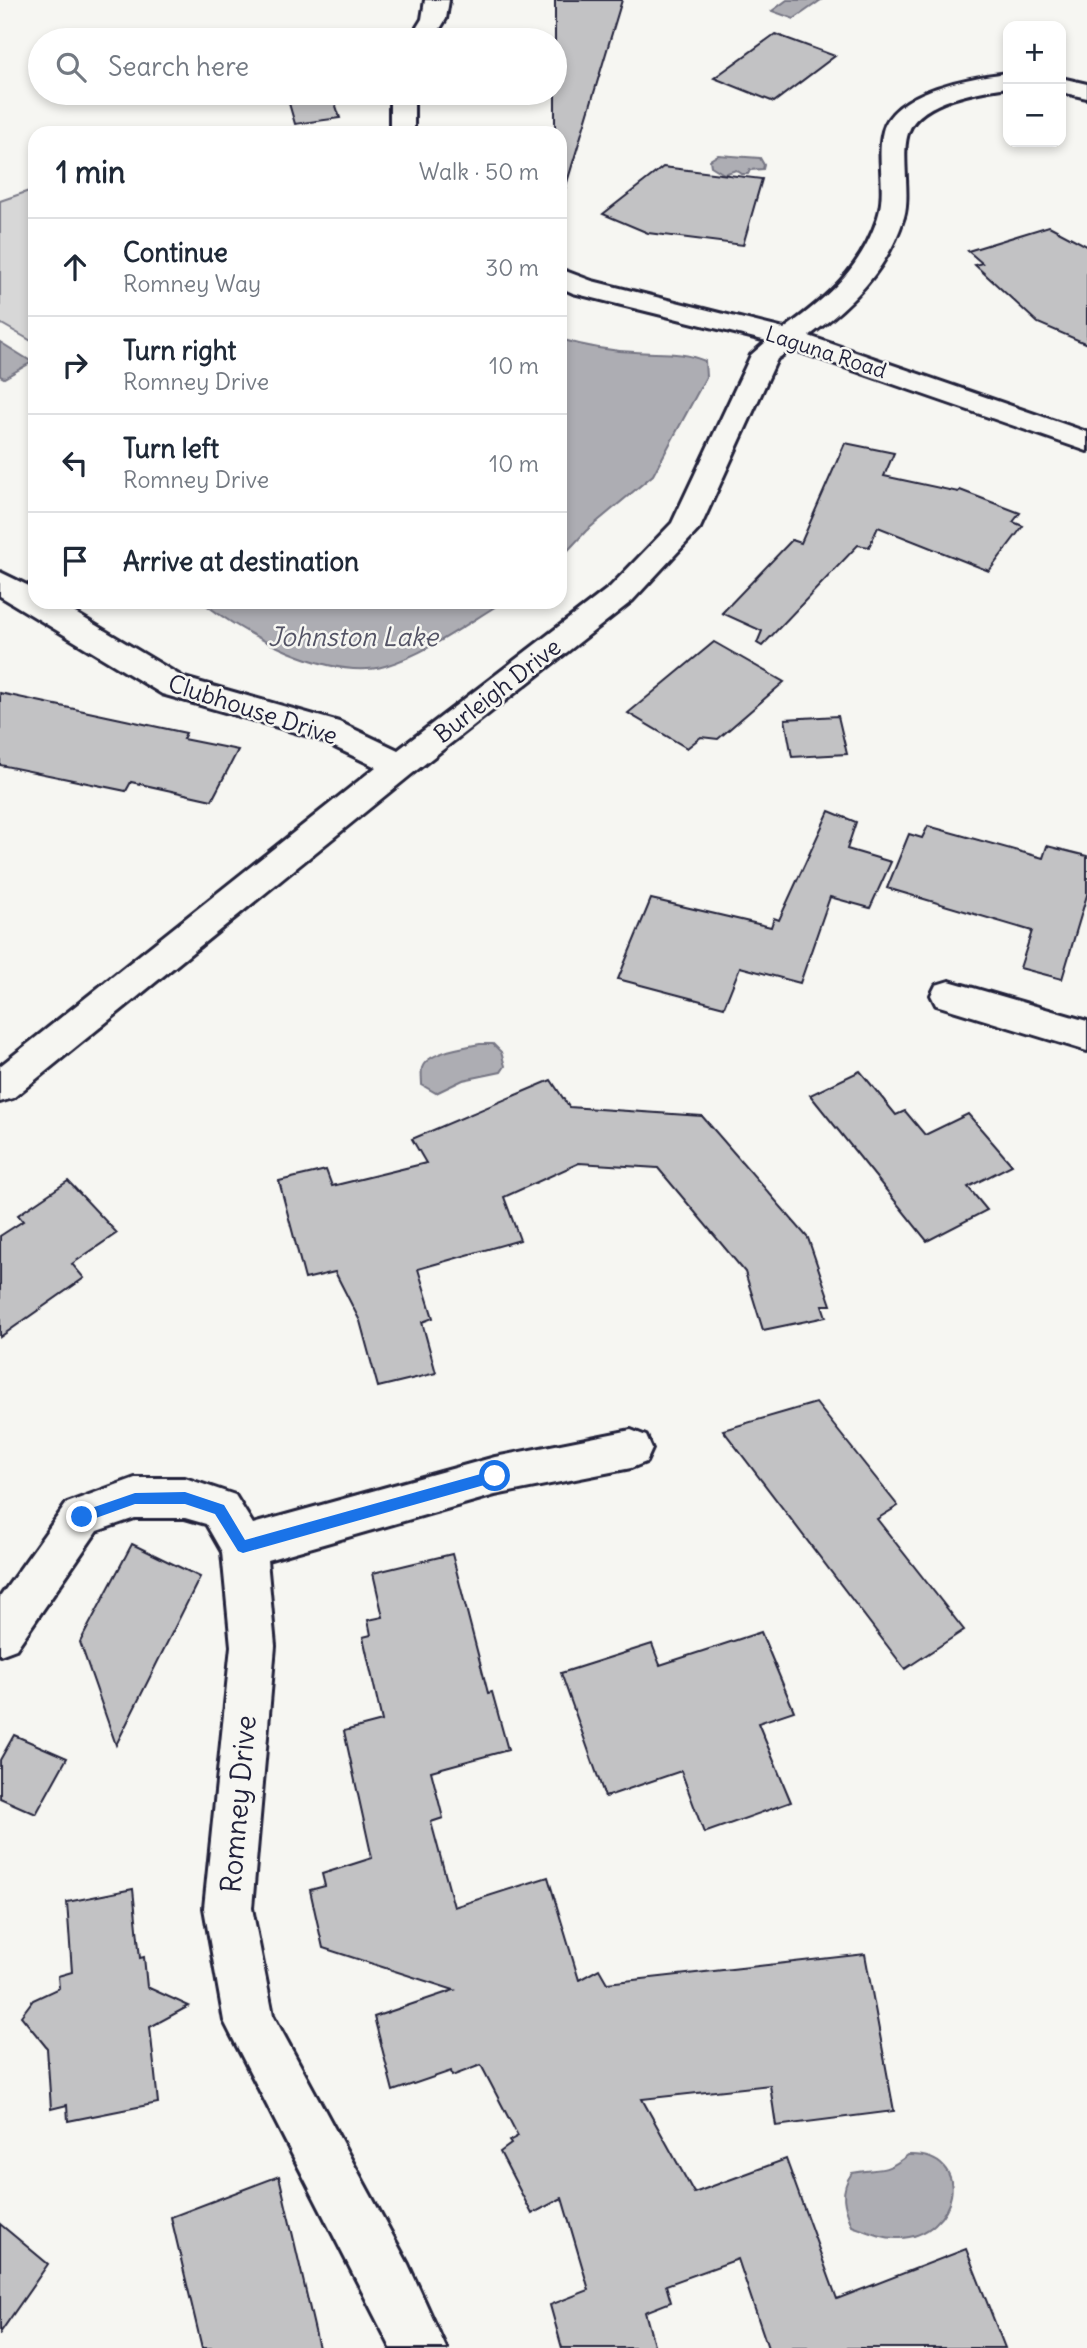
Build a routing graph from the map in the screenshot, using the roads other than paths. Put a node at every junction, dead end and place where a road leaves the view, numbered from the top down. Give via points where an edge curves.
1 (437, 0) edge
2 (428, 28) edge
3 (1003, 81) edge
4 (1066, 86) edge
5 (1087, 90) edge
6 (402, 105) edge
7 (402, 126) edge
8 (567, 280) edge
9 (788, 338) junction
10 (1087, 442) edge
11 (0, 582) edge
12 (28, 599) edge
13 (44, 609) edge
14 (401, 765) junction
15 (949, 995) dead end
16 (1087, 1036) edge
17 (0, 1087) edge
18 (631, 1449) dead end
19 (243, 1547) junction
20 (0, 1634) edge
21 (419, 2348) edge

1 - 2 street
3 - 9 street, Burleigh Drive via 965,85 915,107 896,130 892,215 865,273
4 - 5 street
6 - 7 street
8 - 9 street, Laguna Road
9 - 10 street, Laguna Road
9 - 14 street, Burleigh Drive via 765,355 685,528 621,594
11 - 12 street, Clubhouse Drive
13 - 14 street, Clubhouse Drive via 173,687 327,730
14 - 17 street, Burleigh Drive
15 - 16 street
18 - 19 street via 495,1476
19 - 20 street, Romney Drive via 219,1509 185,1498 135,1498 82,1517
19 - 21 street, Romney Drive via 253,1646 228,1908 248,2021 389,2283

